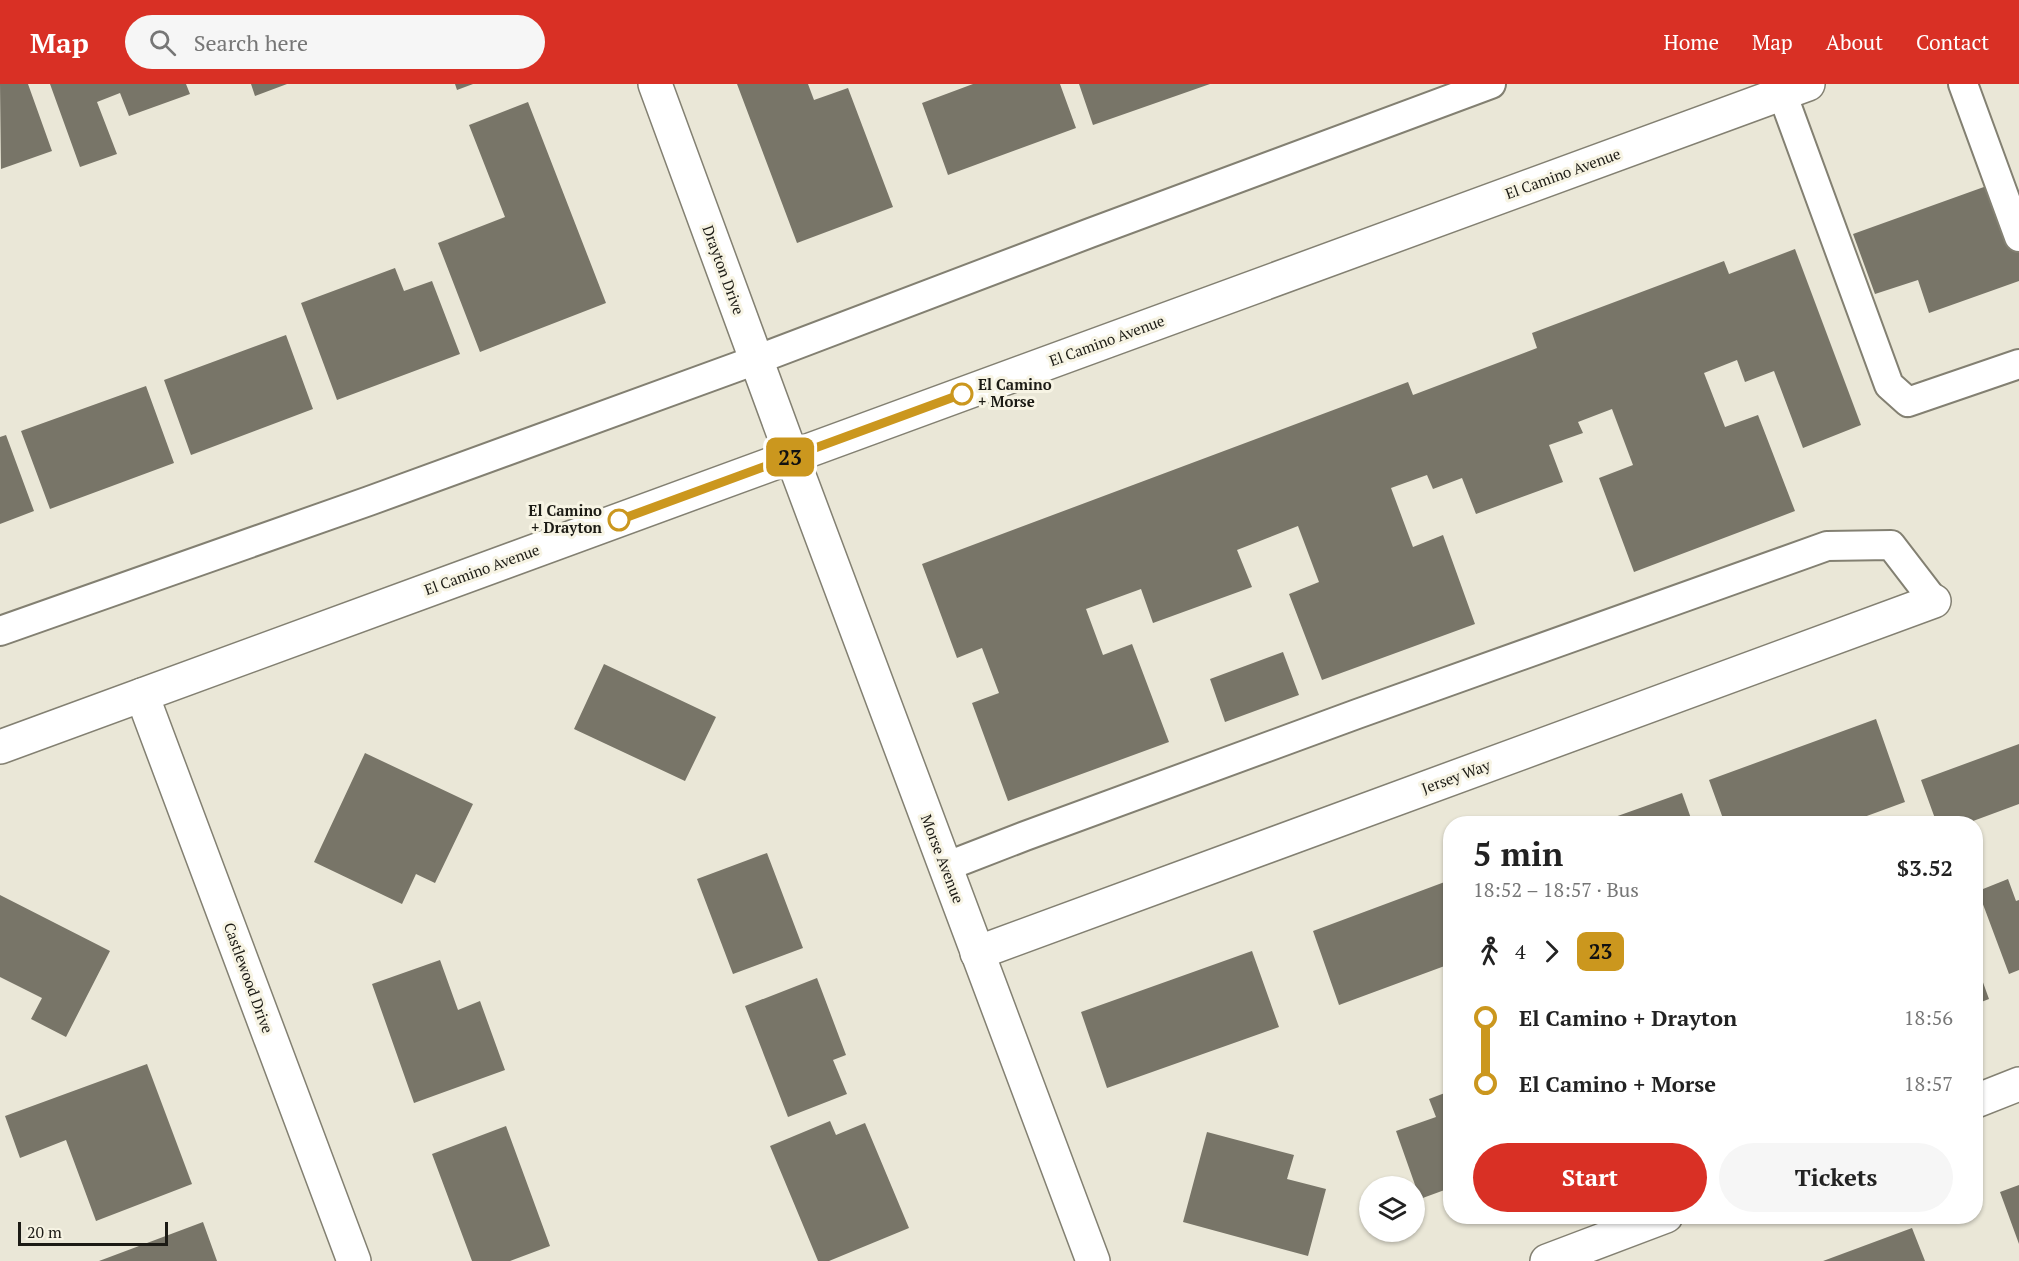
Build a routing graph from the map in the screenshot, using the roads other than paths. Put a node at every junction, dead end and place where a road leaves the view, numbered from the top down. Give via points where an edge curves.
1 (655, 84) edge
2 (1491, 84) edge
3 (1963, 84) edge
4 (1795, 89) edge
5 (2019, 237) edge
6 (756, 360) junction
7 (2019, 364) edge
8 (792, 457) junction
9 (1934, 602) joint
10 (0, 631) edge
11 (142, 694) junction
12 (0, 747) edge
13 (945, 867) junction
14 (977, 953) junction
15 (2019, 1084) edge
16 (1983, 1098) edge
17 (1645, 1224) edge
18 (354, 1261) edge
19 (1093, 1261) edge
20 (1547, 1261) edge

1 - 6 street, Drayton Drive
2 - 6 lane
3 - 5 lane
4 - 7 lane via 1889,385 1908,402
4 - 8 street, El Camino Avenue
6 - 8 street, Drayton Drive
6 - 10 lane
8 - 11 street, El Camino Avenue
8 - 13 street, Morse Avenue
9 - 13 lane via 1891,545 1827,546
9 - 14 street, Jersey Way
11 - 12 street, El Camino Avenue
11 - 18 street, Castlewood Drive
13 - 14 street, Morse Avenue
14 - 19 street, Morse Avenue
15 - 16 street
17 - 20 street

